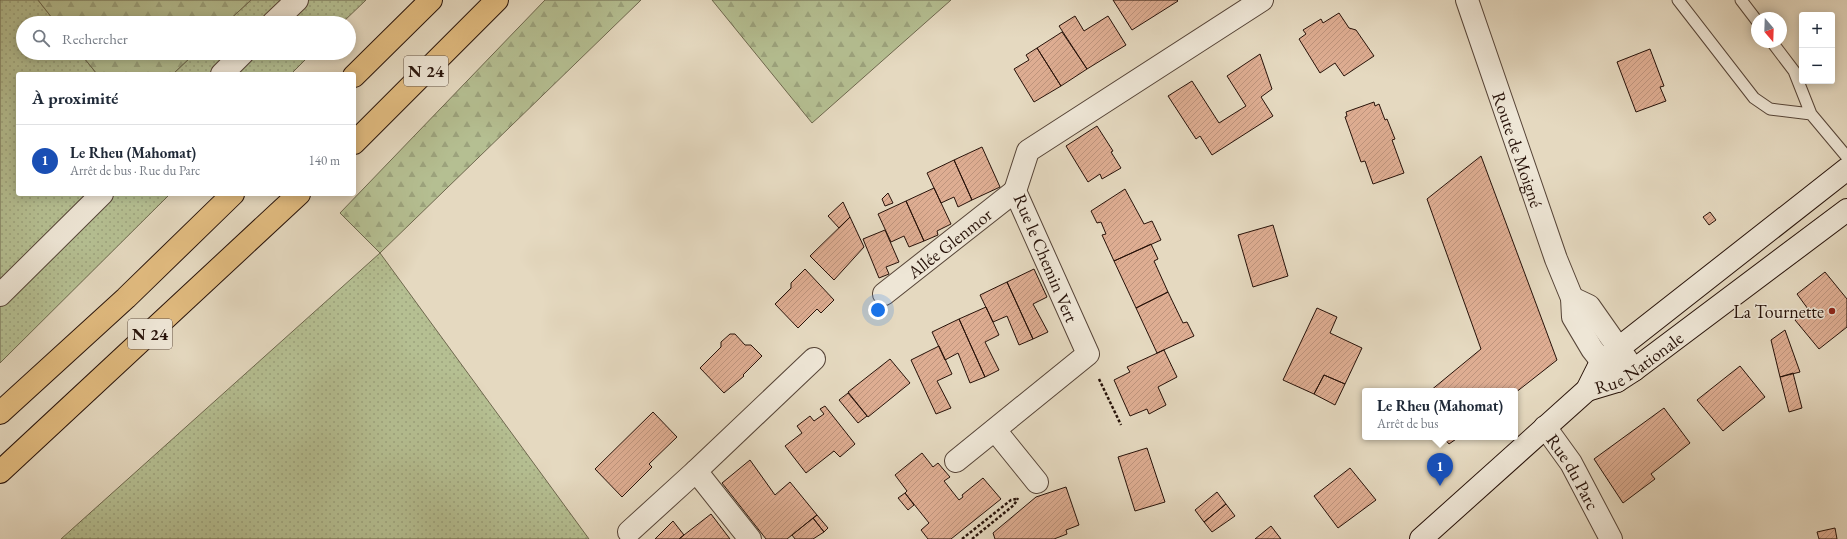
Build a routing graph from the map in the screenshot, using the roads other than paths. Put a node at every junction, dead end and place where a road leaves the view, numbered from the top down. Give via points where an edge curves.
1 (297, 0) edge
2 (431, 0) edge
3 (497, 0) edge
4 (1262, 0) edge
5 (1467, 0) edge
6 (1678, 0) edge
7 (1741, 0) edge
8 (1751, 14) edge
9 (281, 16) edge
10 (1777, 48) edge
11 (236, 60) edge
12 (224, 72) edge
13 (356, 74) edge
14 (1811, 114) junction
15 (356, 141) edge
16 (1847, 157) edge
17 (1847, 169) edge
18 (1015, 191) junction
19 (100, 196) edge
20 (231, 196) edge
21 (297, 196) edge
22 (1847, 210) edge
23 (884, 294) dead end
24 (0, 295) edge
25 (1572, 298) junction
26 (1619, 349) junction
27 (814, 358) dead end
28 (1601, 362) junction
29 (1625, 376) junction
30 (1587, 390) junction
31 (0, 413) edge
32 (1545, 427) junction
33 (995, 430) junction
34 (956, 461) dead end
35 (696, 470) junction
36 (0, 472) edge
37 (1037, 482) road end
38 (629, 532) dead end
39 (750, 539) edge
40 (1421, 539) edge
41 (1611, 539) edge

1 - 9 street
2 - 13 highway, N 24
3 - 15 highway, N 24
4 - 18 street, Rue le Chemin Vert via 1028,151
5 - 25 street, Route de Moigné
6 - 14 lane via 1754,98 1770,109
7 - 8 lane
10 - 14 lane via 1794,71
11 - 12 street
14 - 16 lane
17 - 26 street, Rue Nationale
18 - 23 street, Allée Glenmor
18 - 33 street, Rue le Chemin Vert via 1088,354
19 - 24 street
20 - 31 highway, N 24 via 126,298
21 - 36 highway, N 24
22 - 29 street, Rue Nationale
25 - 26 street via 1589,306
25 - 28 street, Route de Moigné via 1573,317
26 - 28 street, Rue Nationale
26 - 29 street
27 - 35 street
28 - 29 street, Route de Moigné
28 - 30 street, Rue Nationale
29 - 30 street, Rue Nationale
30 - 32 street
32 - 40 street
32 - 41 street, Rue du Parc via 1570,463
33 - 34 street
33 - 37 street
35 - 38 street
35 - 39 street

